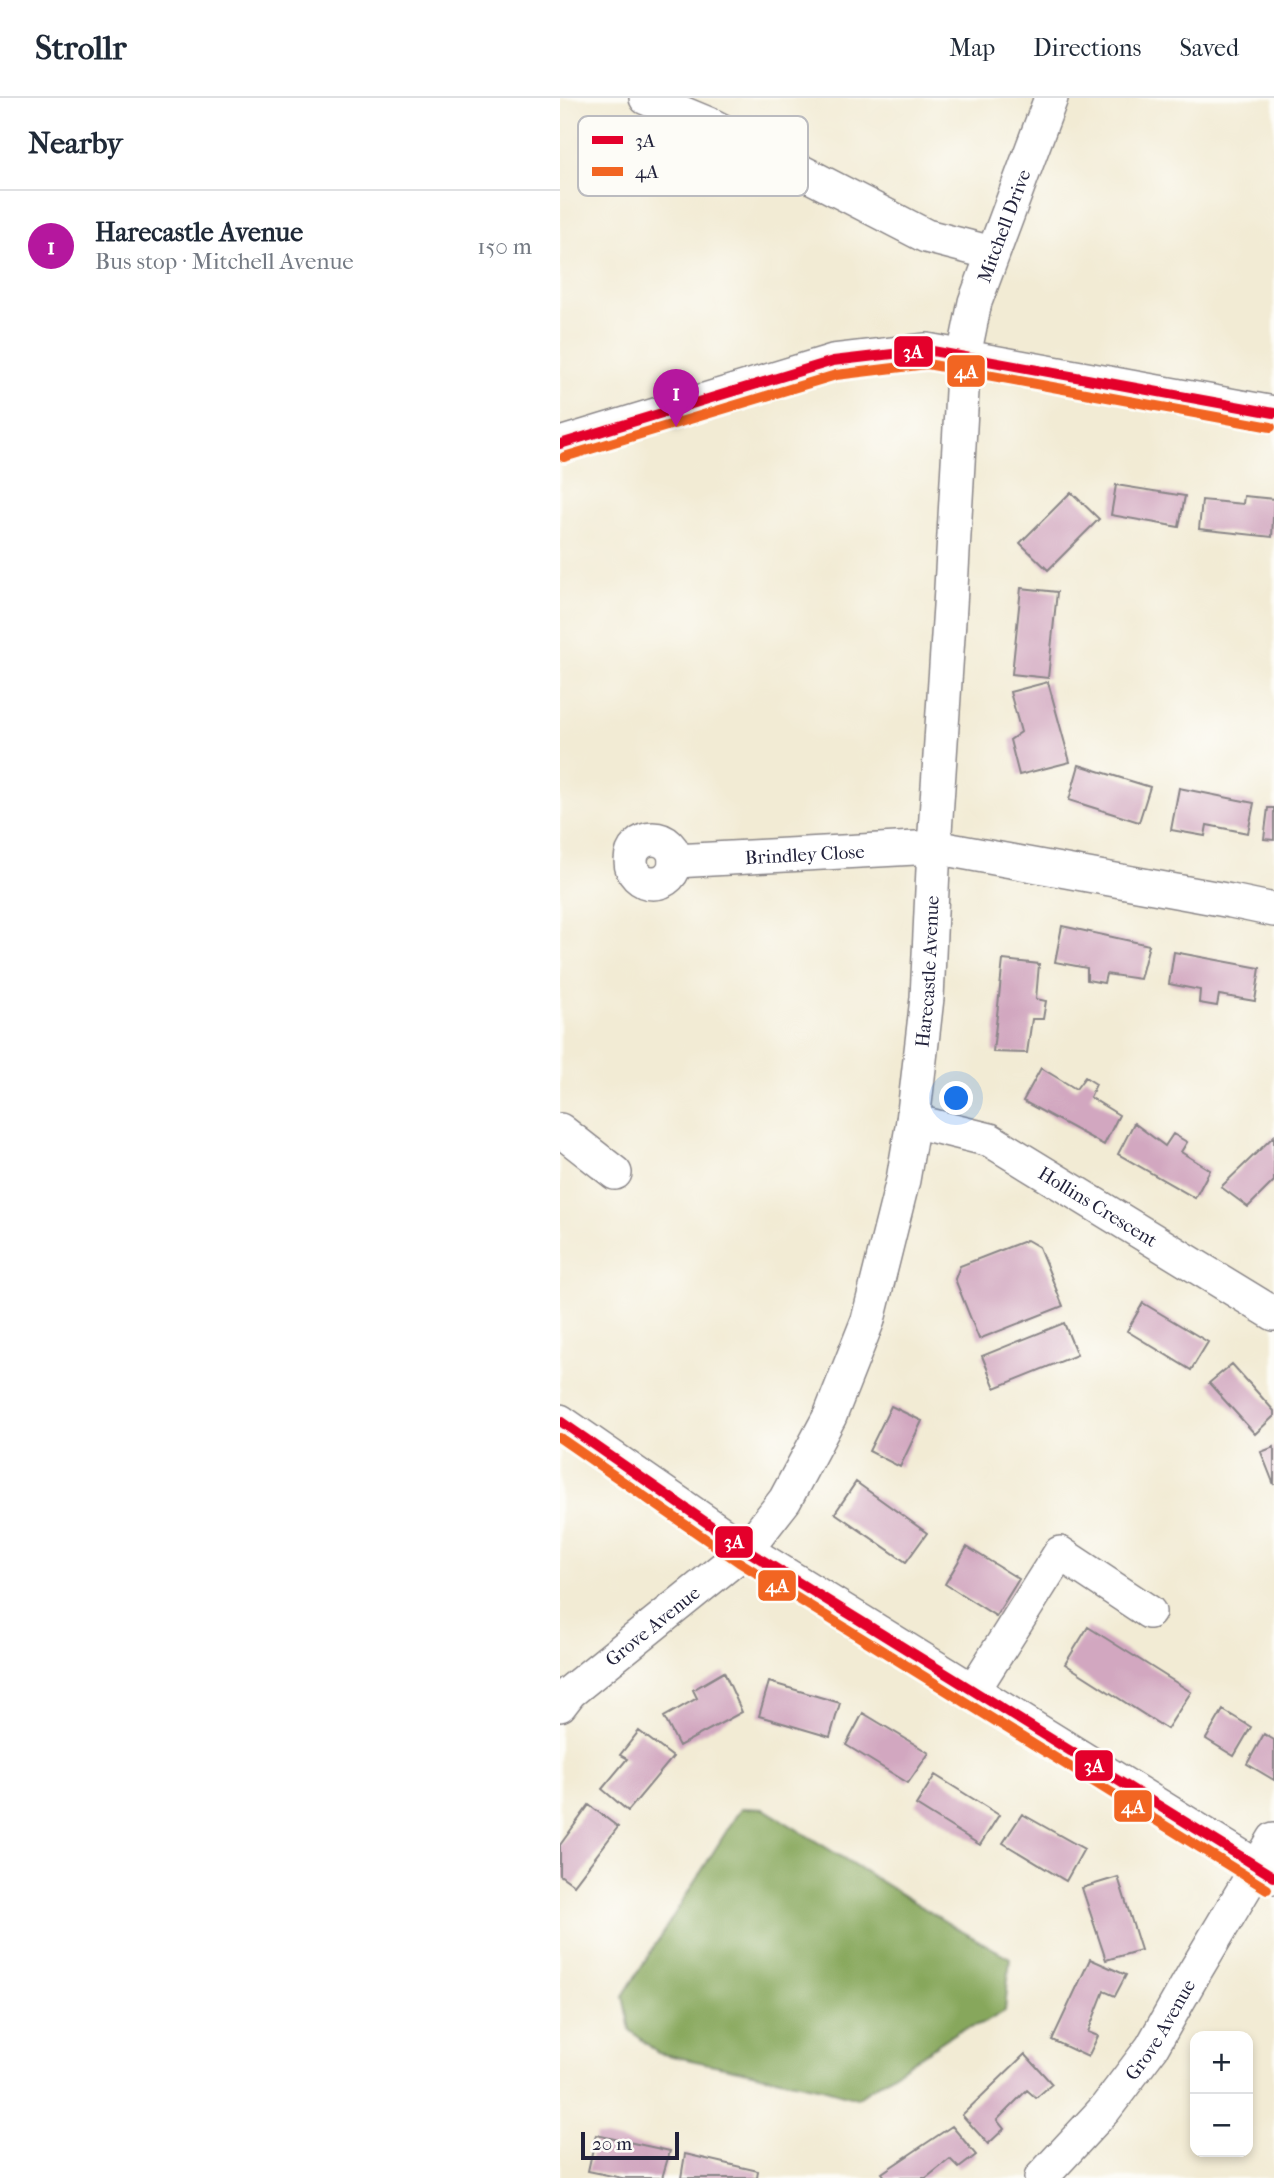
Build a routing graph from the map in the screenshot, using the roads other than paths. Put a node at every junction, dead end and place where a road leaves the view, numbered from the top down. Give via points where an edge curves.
1 (646, 98) edge
2 (1051, 98) edge
3 (689, 116) edge
4 (808, 175) edge
5 (992, 253) junction
6 (964, 356) junction
7 (1274, 413) edge
8 (560, 444) edge
9 (934, 847) junction
10 (675, 861) dead end
11 (1274, 910) edge
12 (913, 1121) junction
13 (560, 1130) edge
14 (615, 1173) dead end
15 (1274, 1314) edge
16 (560, 1421) edge
17 (747, 1550) junction
18 (1149, 1612) dead end
19 (973, 1691) junction
20 (560, 1705) edge
21 (1268, 1861) edge
22 (1041, 2178) edge

1 - 3 street
2 - 5 street, Mitchell Drive
4 - 5 street via 926,236
5 - 6 street, Mitchell Drive via 975,302
6 - 7 street
6 - 8 street via 927,350 834,361
6 - 9 street, Harecastle Avenue
9 - 10 street, Brindley Close
9 - 11 street
9 - 12 street, Harecastle Avenue via 927,998
12 - 15 street, Hollins Crescent via 990,1140
12 - 17 street, Harecastle Avenue via 868,1320 830,1416 785,1500
13 - 14 street
16 - 17 street
17 - 19 street
17 - 20 street, Grove Avenue via 570,1692
18 - 19 street via 1060,1553
19 - 21 street
21 - 22 street, Grove Avenue via 1152,2047 1105,2109

